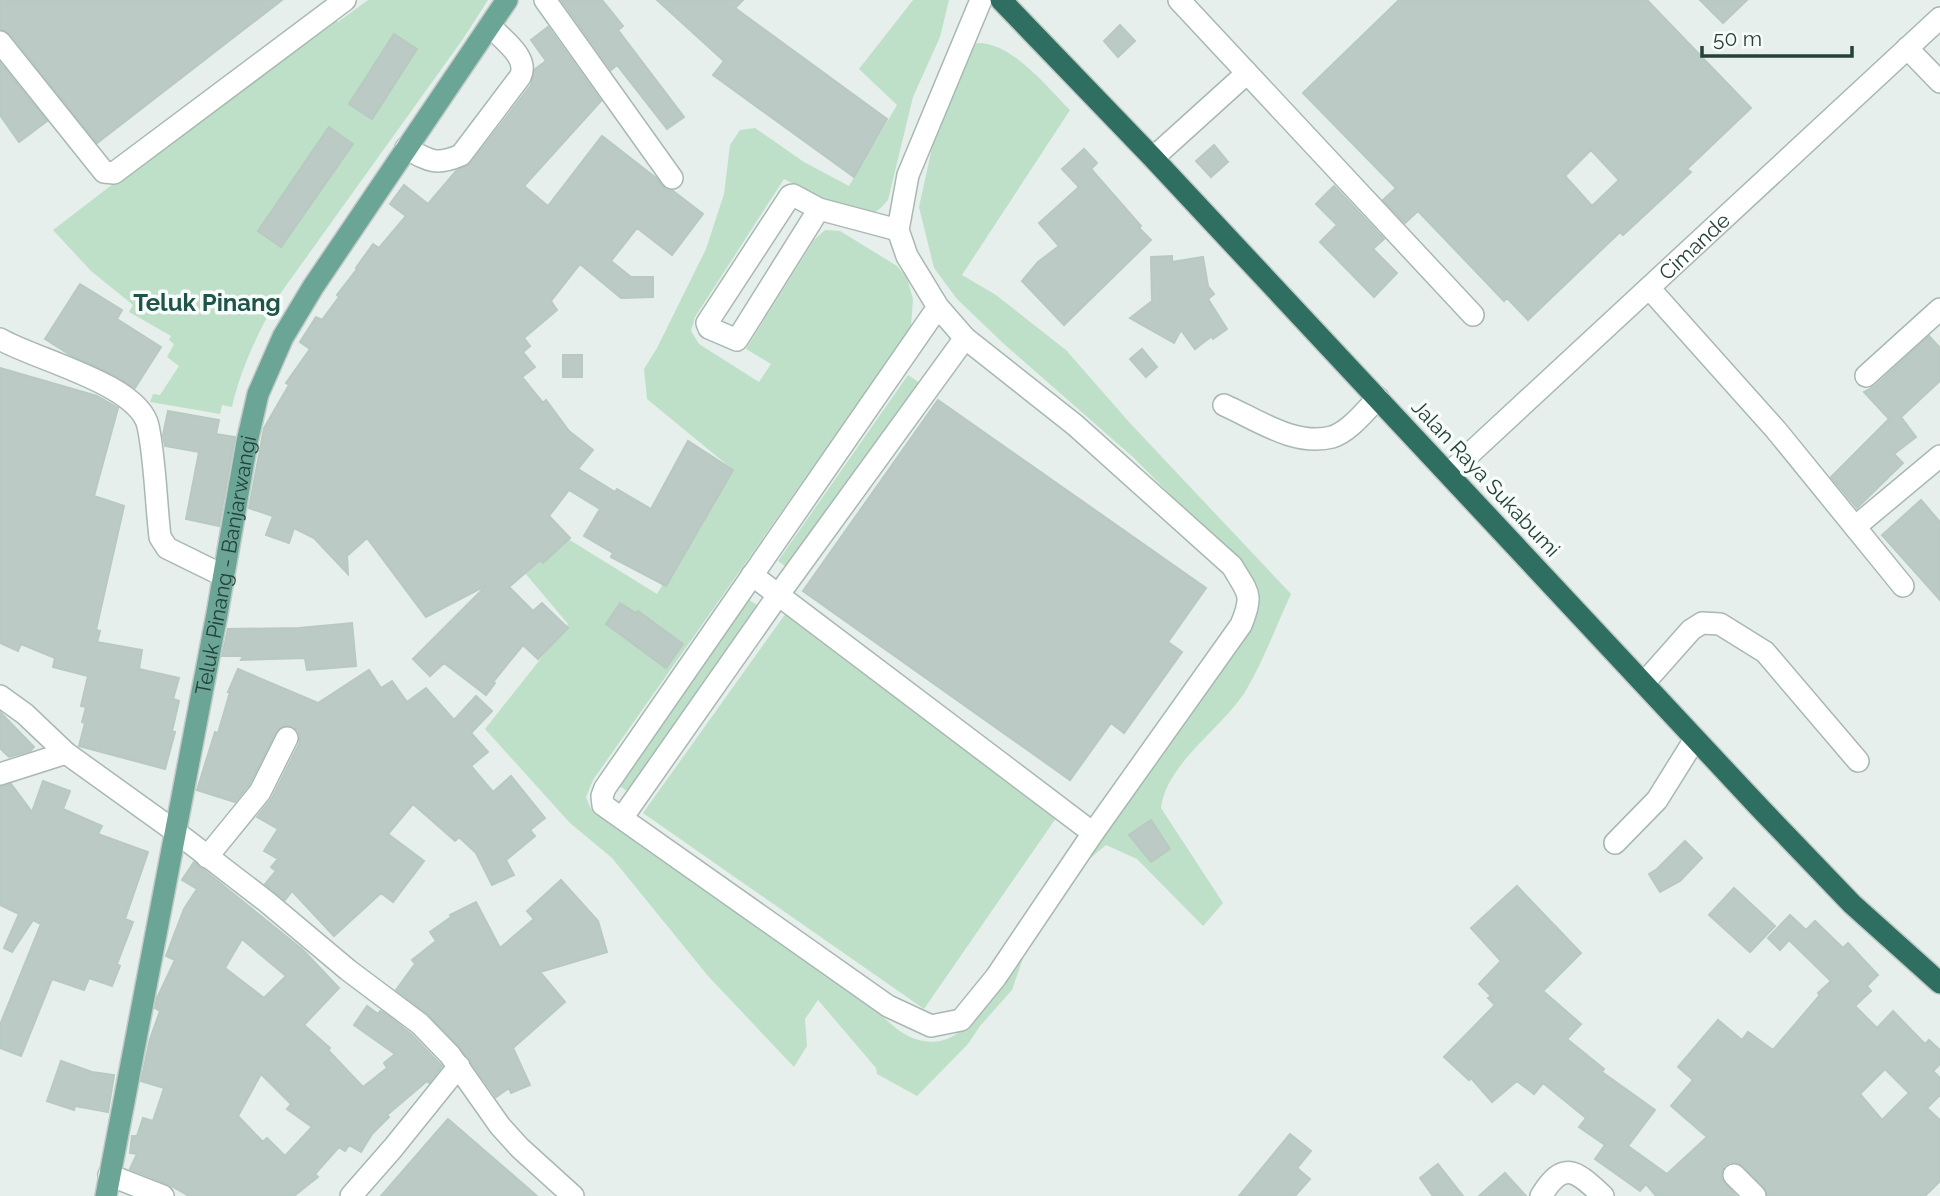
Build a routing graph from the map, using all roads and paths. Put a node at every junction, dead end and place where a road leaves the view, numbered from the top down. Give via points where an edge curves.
1 (345, 0) edge
2 (507, 0) edge
3 (545, 0) edge
4 (981, 0) edge
5 (1001, 0) edge
6 (1179, 0) edge
7 (1940, 18) edge
8 (490, 26) junction
9 (0, 42) edge
10 (1907, 48) junction
11 (1247, 73) junction
12 (1940, 82) edge
13 (406, 148) junction
14 (1153, 158) junction
15 (672, 178) dead end
16 (819, 209) junction
17 (898, 230) junction
18 (1649, 288) junction
19 (938, 307) junction
20 (1940, 309) edge
21 (1473, 315) dead end
22 (965, 338) junction
23 (0, 339) edge
24 (1866, 376) dead end
25 (1378, 398) junction
26 (1224, 405) dead end
27 (1940, 456) edge
28 (1448, 473) junction
29 (1854, 527) junction
30 (752, 575) junction
31 (224, 576) junction
32 (1903, 586) dead end
33 (779, 594) junction
34 (1644, 683) junction
35 (0, 696) edge
36 (287, 738) dead end
37 (1695, 738) junction
38 (66, 753) junction
39 (1858, 761) dead end
40 (0, 774) edge
41 (622, 818) junction
42 (176, 832) junction
43 (1093, 833) junction
44 (1615, 843) dead end
45 (207, 857) junction
46 (1940, 983) edge
47 (459, 1066) junction
48 (1734, 1175) dead end
49 (108, 1186) edge
50 (163, 1196) edge
51 (352, 1196) edge
52 (573, 1196) edge
53 (1541, 1196) edge
54 (1603, 1196) edge
55 (1755, 1196) edge

1 - 9 street via 109,174
2 - 8 main road, Teluk Pinang - Banjarwangi
3 - 15 street
4 - 17 street via 908,175
5 - 14 highway, Jalan Raya Sukabumi
6 - 11 street
7 - 10 street, Cimande
8 - 13 main road, Teluk Pinang - Banjarwangi
8 - 13 street via 522,61 520,77 461,155 430,162
10 - 12 street
10 - 18 street, Cimande
11 - 14 street
11 - 21 street
13 - 31 main road, Teluk Pinang - Banjarwangi via 313,287 283,337 258,394
14 - 25 highway, Jalan Raya Sukabumi
16 - 16 street via 793,195 788,199 707,323 709,328 737,340
16 - 17 street
17 - 19 street via 907,256
18 - 28 street, Cimande
18 - 29 street via 1776,430
19 - 22 street
19 - 30 street
20 - 24 street
22 - 33 street
22 - 43 street via 1075,425 1232,566 1248,592 1250,604 1241,625
23 - 31 street via 102,382 138,405 148,424 160,537 167,548
25 - 26 street via 1333,436 1301,439
25 - 28 highway, Jalan Raya Sukabumi
27 - 29 street
28 - 34 highway, Jalan Raya Sukabumi
29 - 32 street
30 - 33 street
30 - 41 street via 605,788 603,805
31 - 42 main road, Teluk Pinang - Banjarwangi
33 - 41 street
33 - 43 street
34 - 37 highway, Jalan Raya Sukabumi
34 - 39 street via 1691,630 1702,623 1720,624 1765,652
35 - 38 street
36 - 45 street via 260,792
37 - 44 street via 1657,800
37 - 46 highway, Jalan Raya Sukabumi via 1852,904
38 - 40 street
38 - 42 street
41 - 43 street via 888,1006 931,1026 961,1020 996,977
42 - 45 street
42 - 49 main road, Teluk Pinang - Banjarwangi
45 - 47 street via 420,1024
47 - 51 street
47 - 52 street via 500,1126
48 - 55 street
49 - 50 street
53 - 54 street via 1551,1180 1571,1172

